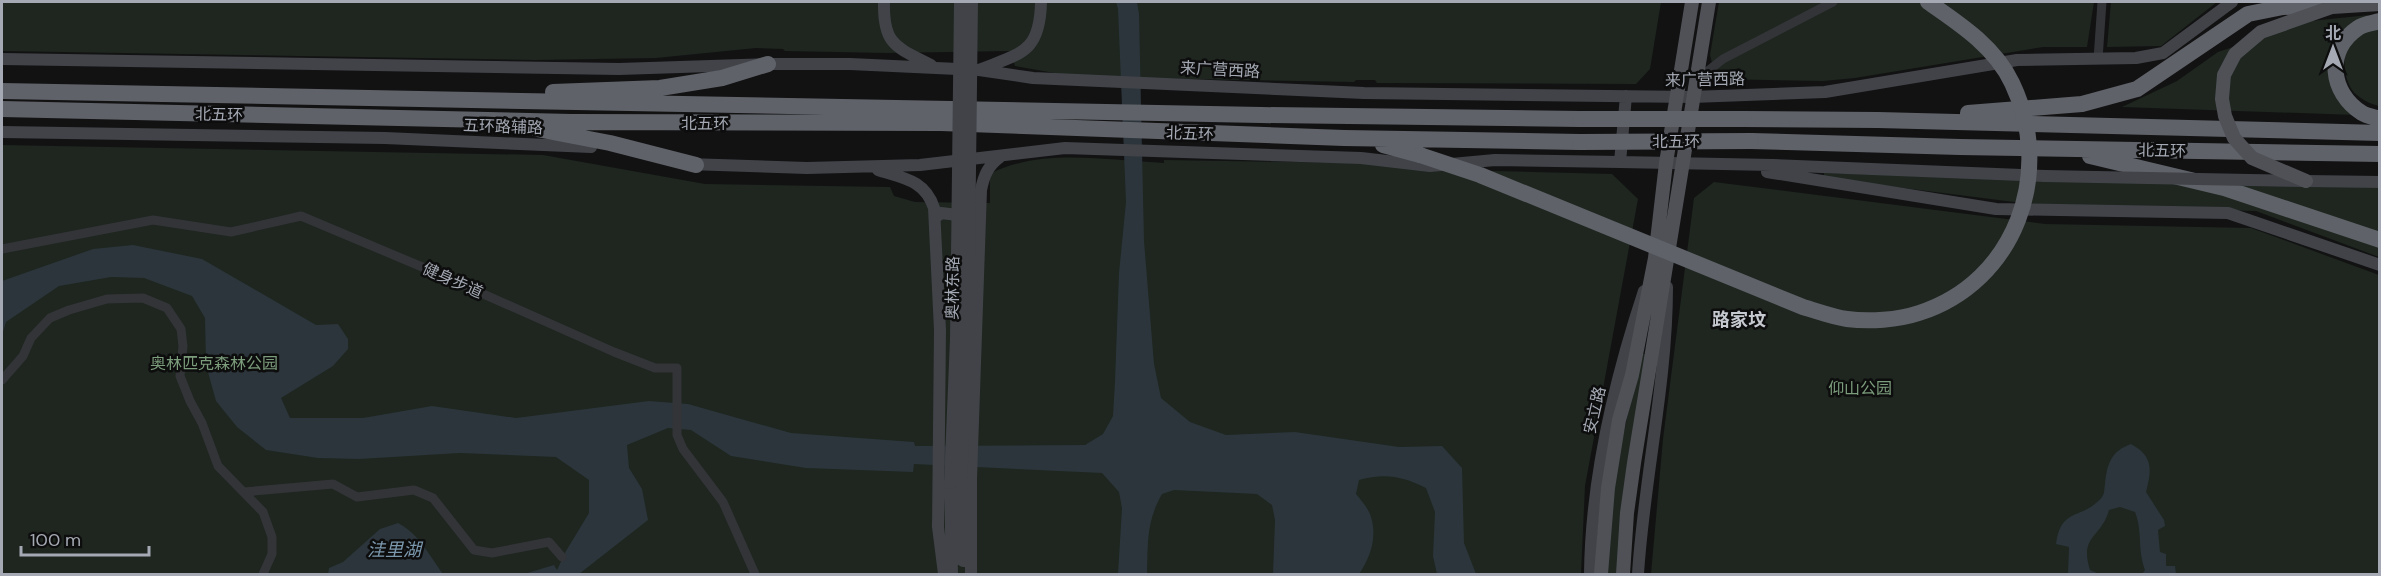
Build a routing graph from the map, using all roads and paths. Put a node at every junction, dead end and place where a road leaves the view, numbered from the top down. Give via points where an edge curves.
1 (884, 2) edge
2 (960, 2) edge
3 (972, 2) edge
4 (1041, 2) edge
5 (1692, 2) edge
6 (1709, 2) edge
7 (1833, 2) edge
8 (1928, 2) edge
9 (2102, 2) edge
10 (2232, 2) edge
11 (2379, 4) edge
12 (2379, 21) edge
13 (2, 59) edge
14 (2098, 59) junction
15 (768, 64) junction
16 (935, 67) junction
17 (979, 70) junction
18 (1695, 81) junction
19 (2, 92) edge
20 (1626, 96) junction
21 (1676, 97) junction
22 (1692, 97) junction
23 (436, 99) junction
24 (2, 109) edge
25 (2379, 119) edge
26 (495, 120) junction
27 (1878, 120) junction
28 (2, 132) edge
29 (2379, 133) edge
30 (1344, 138) junction
31 (2059, 148) junction
32 (2379, 154) edge
33 (1000, 157) junction
34 (1620, 162) junction
35 (1666, 163) junction
36 (1682, 164) junction
37 (1721, 164) junction
38 (696, 165) junction
39 (868, 167) junction
40 (2306, 181) junction
41 (2379, 182) edge
42 (936, 217) junction
43 (981, 226) junction
44 (2379, 240) edge
45 (2, 249) edge
46 (1661, 259) junction
47 (2379, 265) edge
48 (2, 380) edge
49 (960, 482) junction
50 (244, 492) junction
51 (562, 557) dead end
52 (263, 574) edge
53 (755, 574) edge
54 (944, 574) edge
55 (952, 574) edge
56 (964, 574) edge
57 (971, 574) edge
58 (1590, 574) edge
59 (1601, 574) edge
60 (1623, 574) edge
61 (1638, 574) edge

1 - 16 street via 885,29 892,41
2 - 49 street, 奥林东路, bridge via 956,339
3 - 49 street, 奥林东路, bridge via 968,338
4 - 17 street via 1034,42 1017,55
5 - 21 main road, 安立路
6 - 18 main road, 安立路
7 - 18 street via 1723,59
8 - 30 highway, bridge via 1973,34 1996,58 2012,82 2025,117 2031,153 2021,215 2007,243 1984,273 1952,299 1919,314 1885,320 1847,319 1803,308 1480,175 1420,155
9 - 14 street
10 - 14 street, 来广营西路 via 2163,53
11 - 27 highway via 2283,7 2248,14 2137,89 2082,104
11 - 40 main road, bridge via 2332,8 2261,32 2235,54 2224,75 2222,99 2234,138 2252,158
12 - 25 highway via 2359,27 2344,40 2335,57 2337,81 2346,99 2363,113
13 - 15 street, 来广营西路 via 619,69
14 - 22 street, 来广营西路 via 2017,60 1825,92
15 - 16 street, 来广营西路
15 - 23 highway via 722,78 660,88
16 - 17 street, 来广营西路
17 - 20 street, 来广营西路 via 1033,78 1364,93
18 - 22 main road, 安立路
19 - 23 highway, 北五环
20 - 21 street, 来广营西路
20 - 34 street
21 - 22 street, 来广营西路
21 - 35 main road, 安立路
22 - 36 main road, 安立路
23 - 27 highway, 北五环, bridge via 1168,113
24 - 26 highway, 北五环
26 - 30 highway, 北五环 via 940,123
26 - 38 highway
27 - 29 highway, 北五环
28 - 38 street, 五环路辅路 via 584,145
30 - 31 highway, 北五环, bridge
31 - 32 highway, 北五环
31 - 44 highway via 2224,188
33 - 34 street, 五环路辅路 via 1065,148 1361,158 1430,166 1495,160
33 - 39 street, 五环路辅路
33 - 43 street via 984,175
34 - 35 street, 五环路辅路
35 - 36 street, 五环路辅路
35 - 46 main road, 安立路
36 - 37 street, 五环路辅路
36 - 46 main road, 安立路
37 - 40 street, bridge
37 - 47 street via 1996,209 2228,213
38 - 39 street, 五环路辅路
39 - 42 street via 915,182 930,195
40 - 41 street
42 - 43 street via 941,213 971,216
42 - 54 street via 940,330 938,527
43 - 49 street via 972,444
45 - 53 street, 健身步道 via 153,220 231,232 302,216 614,352 655,368 677,368 677,435 723,502
46 - 58 street, 安立路 via 1635,318 1605,432
46 - 59 main road, 安立路 via 1619,420 1608,488
46 - 60 main road, 安立路
46 - 61 street, 安立路 via 1667,328
48 - 50 street via 50,318 107,299 143,298 167,308 181,329 180,376 190,400 218,466
49 - 55 street, 奥林东路
49 - 56 street, 奥林东路
49 - 57 street
50 - 51 street via 333,484 357,497 414,490 433,498 474,550 492,553 549,542
50 - 52 street via 263,512 273,537 272,554

